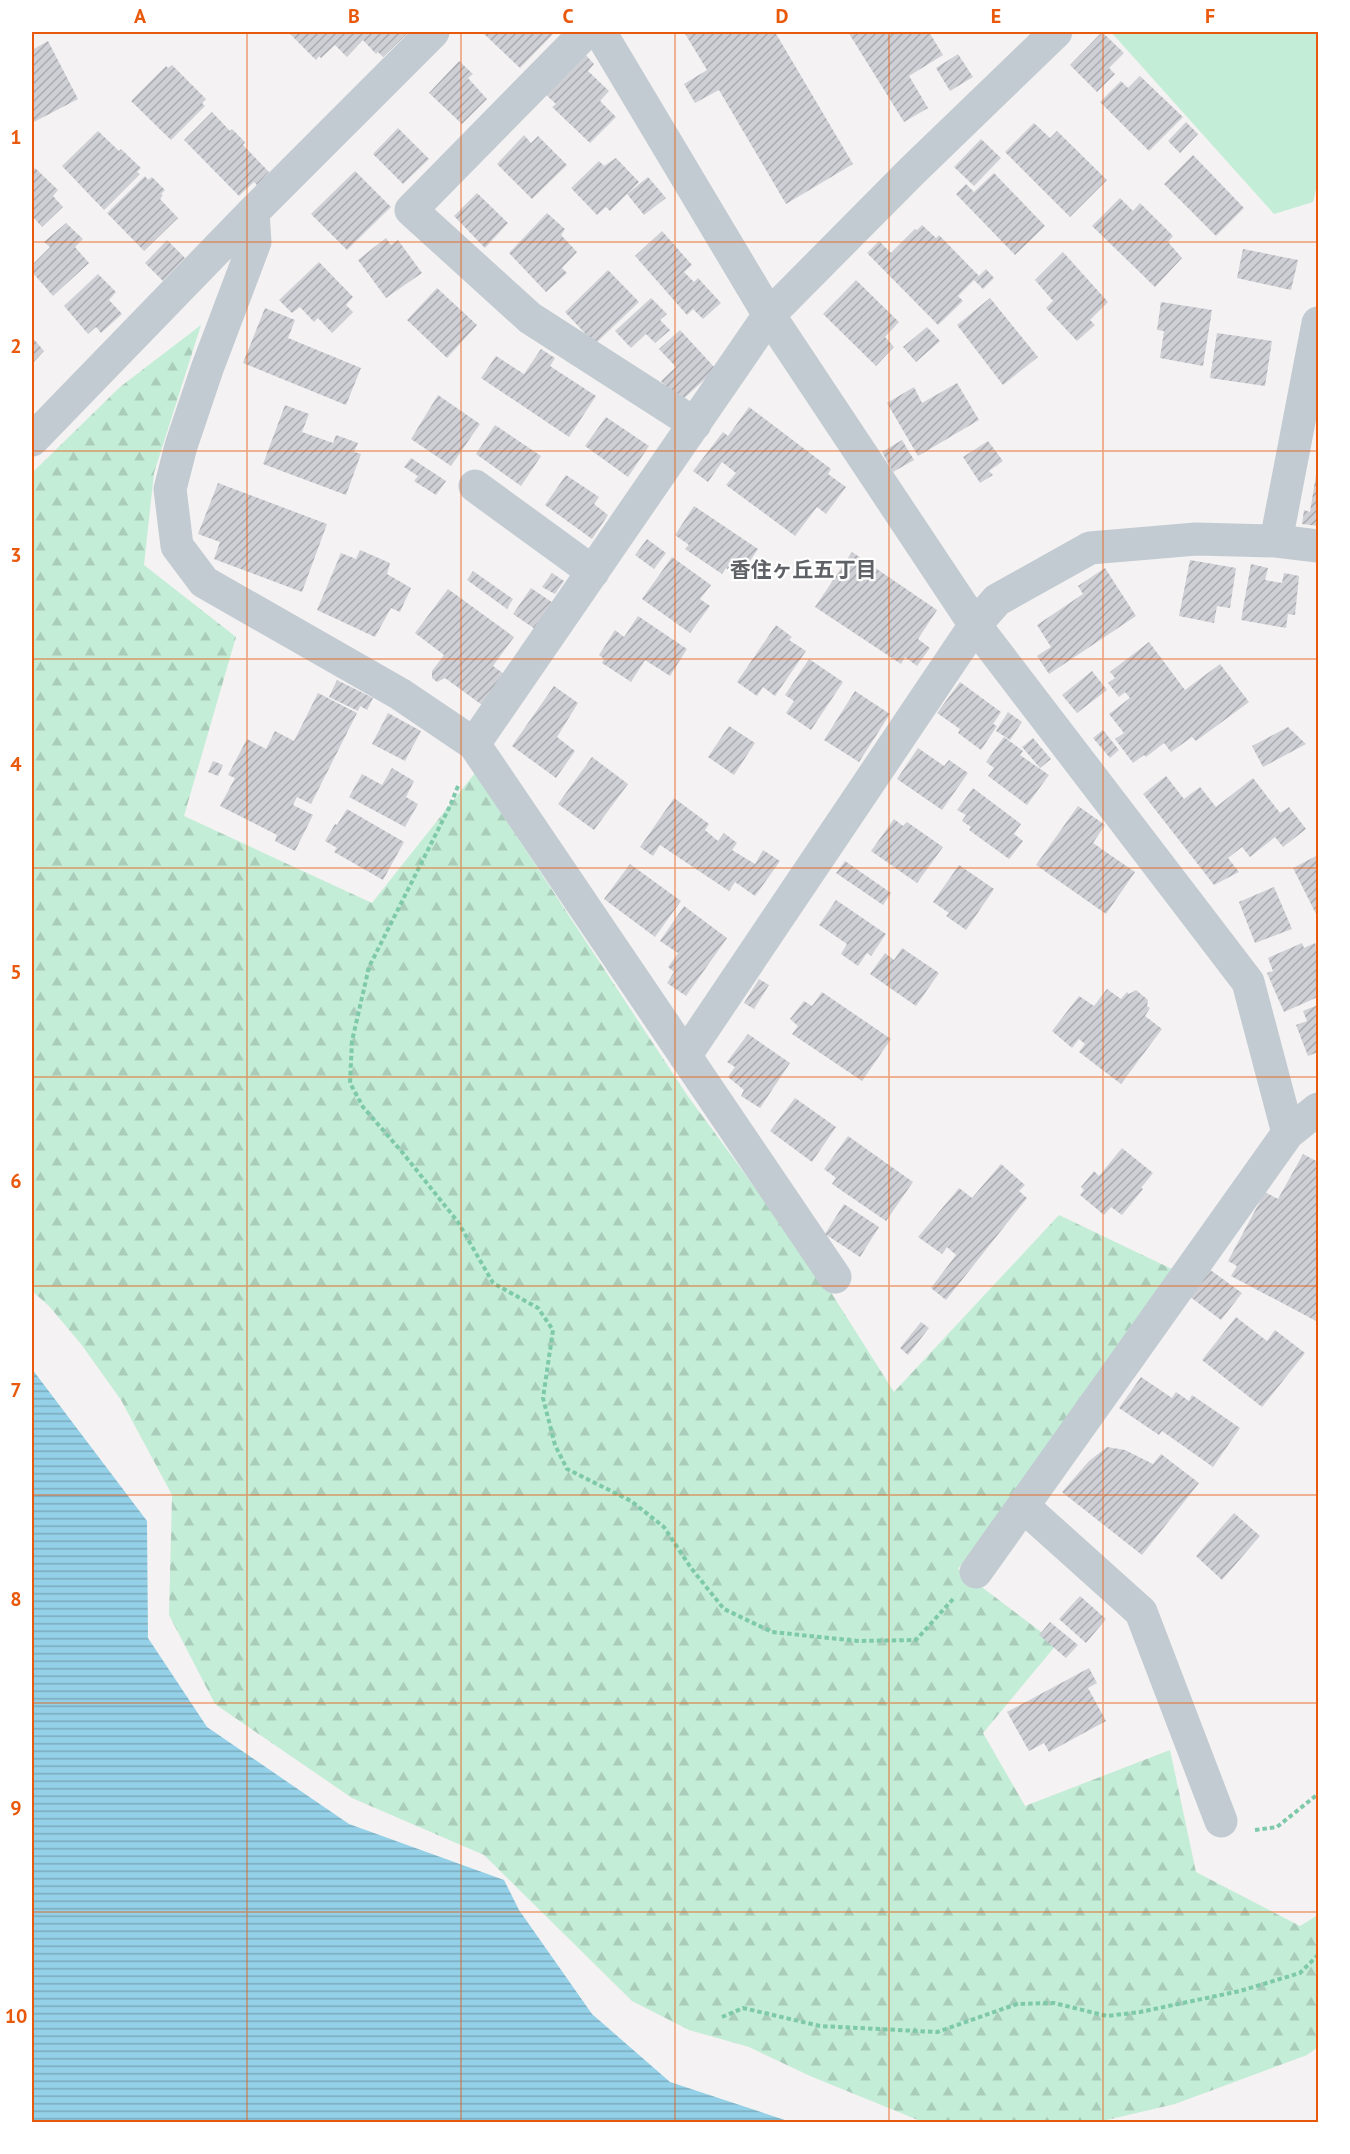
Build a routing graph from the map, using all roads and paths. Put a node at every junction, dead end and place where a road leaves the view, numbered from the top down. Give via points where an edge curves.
1 (433, 32) edge
2 (586, 32) edge
3 (600, 32) edge
4 (1056, 32) edge
5 (253, 212) junction
6 (769, 315) junction
7 (1318, 323) edge
8 (695, 424) junction
9 (32, 440) edge
10 (475, 486) dead end
11 (1276, 541) junction
12 (1318, 546) edge
13 (593, 572) junction
14 (975, 625) junction
15 (474, 744) junction
16 (685, 1056) junction
17 (1318, 1109) edge
18 (1288, 1133) junction
19 (836, 1277) dead end
20 (1023, 1506) junction
21 (976, 1572) joint
22 (1318, 1794) edge
23 (1221, 1821) joint
24 (1318, 1955) edge
25 (722, 2017) dead end

1 - 5 street
2 - 8 street via 411,210 530,318
3 - 6 street
4 - 6 street
5 - 9 street
5 - 15 street via 255,242 207,369 171,489 177,546 204,582 400,694
6 - 8 street
6 - 14 street
7 - 11 street
8 - 13 street
10 - 13 street
11 - 12 street
11 - 14 street via 1196,539 1090,548 997,600
13 - 15 street
14 - 16 street
14 - 18 street via 1248,982
15 - 16 street
15 - 21 path via 450,806 369,967 352,1041 350,1083 363,1107 458,1222 493,1283 538,1308 553,1330 543,1398 555,1445 567,1469 631,1501 664,1527 724,1609 771,1632 858,1641 916,1640
16 - 19 street
17 - 18 street
18 - 20 street
20 - 21 street
20 - 23 street via 1141,1612
22 - 23 path via 1277,1827 1242,1832
24 - 25 path via 1300,1973 1240,1991 1107,2016 1054,2002 1017,2004 937,2032 820,2026 743,2008

